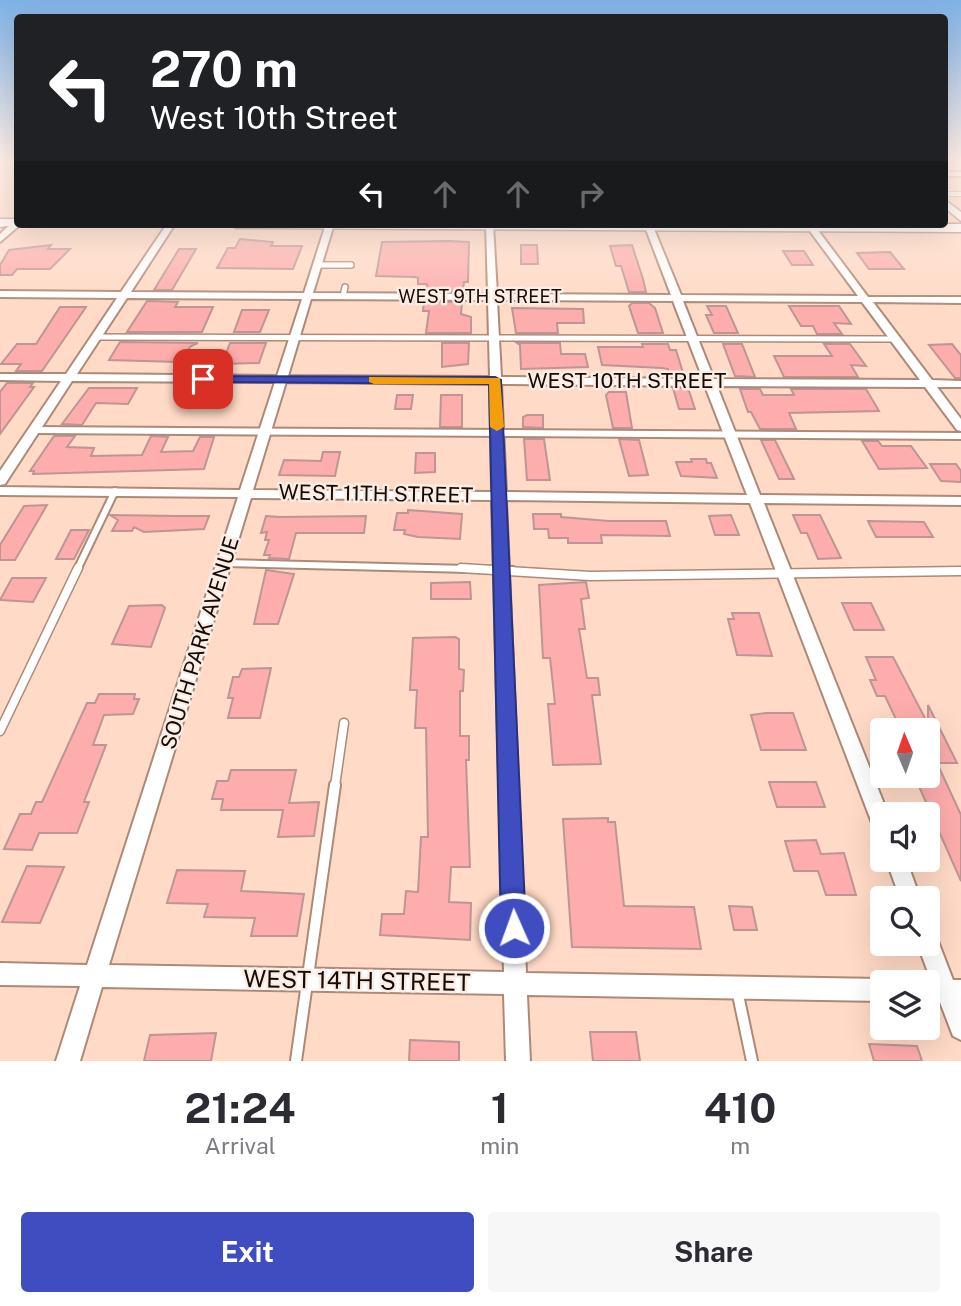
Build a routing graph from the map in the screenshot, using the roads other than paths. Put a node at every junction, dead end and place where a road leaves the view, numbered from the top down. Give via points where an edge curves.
1 (14, 226) edge
2 (168, 228) edge
3 (329, 228) edge
4 (490, 228) edge
5 (648, 228) edge
6 (812, 228) edge
7 (0, 239) edge
8 (318, 265) junction
9 (351, 265) dead end
10 (0, 293) edge
11 (124, 294) junction
12 (309, 296) junction
13 (492, 297) junction
14 (676, 298) junction
15 (865, 299) junction
16 (960, 301) edge
17 (296, 335) junction
18 (494, 336) junction
19 (96, 337) junction
20 (692, 337) junction
21 (895, 339) junction
22 (0, 377) edge
23 (69, 377) junction
24 (283, 379) junction
25 (495, 380) junction
26 (711, 382) junction
27 (929, 383) junction
28 (961, 384) edge
29 (961, 427) edge
30 (34, 430) junction
31 (267, 432) junction
32 (497, 433) junction
33 (731, 435) junction
34 (961, 436) edge
35 (0, 481) edge
36 (0, 491) edge
37 (115, 491) junction
38 (247, 493) junction
39 (499, 495) junction
40 (757, 500) junction
41 (961, 501) edge
42 (226, 563) junction
43 (502, 569) junction
44 (961, 571) edge
45 (787, 573) junction
46 (344, 723) dead end
47 (0, 731) edge
48 (874, 802) edge
49 (933, 956) edge
50 (0, 975) edge
51 (95, 976) junction
52 (308, 980) junction
53 (515, 984) junction
54 (737, 987) junction
55 (870, 990) edge
56 (945, 991) edge
57 (961, 1028) edge
58 (68, 1061) edge
59 (296, 1061) edge
60 (518, 1061) edge
61 (752, 1061) edge

1 - 7 street
2 - 11 street
3 - 8 street, SOUTH PARK AVENUE
4 - 13 street
5 - 14 street
6 - 15 street
8 - 9 lane
8 - 12 street, SOUTH PARK AVENUE
10 - 11 street, WEST 9TH STREET
11 - 12 street, WEST 9TH STREET
11 - 19 street
12 - 13 street, WEST 9TH STREET via 344,291
12 - 17 street, SOUTH PARK AVENUE
13 - 14 street, WEST 9TH STREET
13 - 18 street
14 - 15 street, WEST 9TH STREET
14 - 20 street
15 - 16 street, WEST 9TH STREET
15 - 21 street
17 - 18 lane
17 - 19 lane
17 - 24 street, SOUTH PARK AVENUE
18 - 20 lane
18 - 25 street
19 - 23 street
20 - 21 lane
20 - 26 street
21 - 27 street
22 - 23 street, WEST 10TH STREET
23 - 24 street, WEST 10TH STREET
23 - 30 street
24 - 25 street, WEST 10TH STREET
24 - 31 street, SOUTH PARK AVENUE
25 - 26 street, WEST 10TH STREET
25 - 32 street
26 - 27 street, WEST 10TH STREET
26 - 33 street
27 - 28 street, WEST 10TH STREET
27 - 29 street
30 - 31 lane
30 - 35 street
31 - 32 lane
31 - 38 street, SOUTH PARK AVENUE
32 - 33 lane
32 - 39 street
33 - 34 lane
33 - 40 street
36 - 37 street, WEST 11TH STREET
37 - 38 street, WEST 11TH STREET
37 - 47 lane
38 - 39 street, WEST 11TH STREET
38 - 42 street, SOUTH PARK AVENUE
39 - 40 street, WEST 11TH STREET
39 - 43 street
40 - 41 street, WEST 11TH STREET
40 - 45 street
42 - 43 lane
42 - 51 street, SOUTH PARK AVENUE
43 - 45 lane via 590,576
43 - 53 street
44 - 45 lane
45 - 48 street
46 - 52 lane
49 - 56 street
50 - 51 street, WEST 14TH STREET
51 - 52 street, WEST 14TH STREET
51 - 58 street, SOUTH PARK AVENUE
52 - 53 street, WEST 14TH STREET
52 - 59 lane
53 - 54 street, WEST 14TH STREET
53 - 60 street
54 - 55 street, WEST 14TH STREET
54 - 61 lane
56 - 57 street

